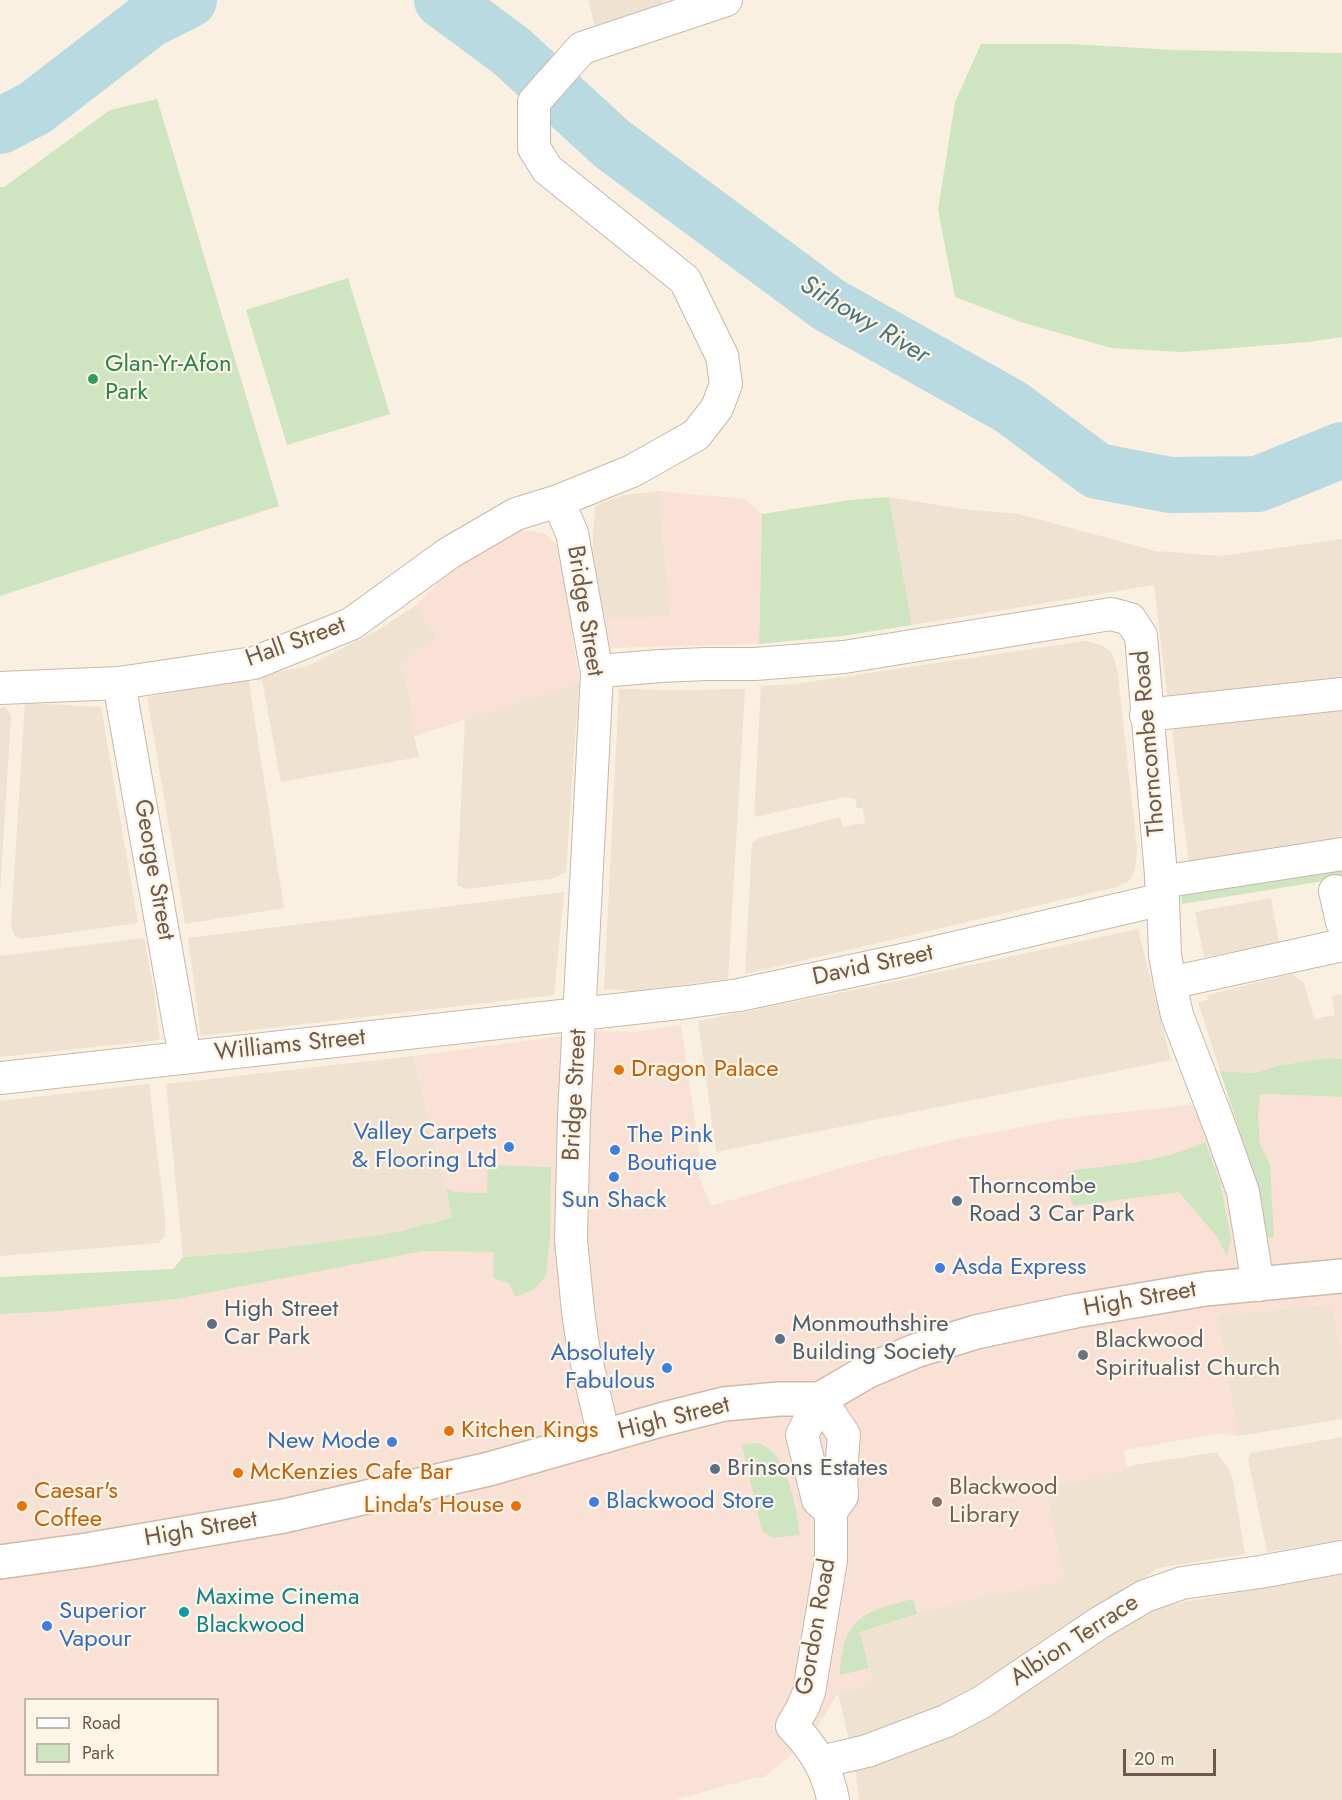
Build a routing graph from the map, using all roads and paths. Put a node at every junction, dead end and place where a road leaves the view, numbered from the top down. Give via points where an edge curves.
1 (726, 0) edge
2 (558, 501) junction
3 (597, 673) junction
4 (119, 683) junction
5 (0, 688) edge
6 (1342, 694) edge
7 (1146, 715) junction
8 (1342, 854) edge
9 (1162, 891) junction
10 (1335, 891) dead end
11 (1342, 922) edge
12 (1342, 945) edge
13 (1170, 982) junction
14 (580, 1013) junction
15 (185, 1058) junction
16 (0, 1078) edge
17 (1342, 1276) edge
18 (1258, 1285) junction
19 (820, 1399) junction
20 (604, 1437) junction
21 (1342, 1557) edge
22 (0, 1562) edge
23 (820, 1762) junction
24 (833, 1800) edge

1 - 2 street via 582,48 534,102 534,148 547,169 685,280 722,356 726,384 717,408 696,435 632,471
2 - 3 street, Bridge Street via 572,532
2 - 4 street, Hall Street via 516,514 449,553 351,624 254,663
3 - 7 street, Thorncombe Road via 844,657 1111,614 1130,619 1141,636
3 - 14 street, Bridge Street
4 - 5 street, Hall Street
4 - 15 street, George Street
6 - 7 street
7 - 9 street, Thorncombe Road
8 - 9 street, David Street
9 - 13 street, Thorncombe Road
9 - 14 street, David Street via 903,960 739,995
10 - 11 street
12 - 13 street
13 - 18 street, Thorncombe Road via 1177,1015 1243,1192
14 - 15 street, Williams Street
14 - 20 street, Bridge Street via 571,1240 583,1346
15 - 16 street, Williams Street
17 - 18 main road, High Street
18 - 19 main road, High Street via 1205,1289 976,1332 877,1367
19 - 20 main road, High Street via 724,1404
19 - 23 street, Gordon Road via 802,1436 818,1500 831,1511 831,1560 809,1692 792,1726
20 - 22 main road, High Street via 284,1516
21 - 23 street, Albion Terrace via 1182,1583 1145,1596 982,1702 946,1721 867,1751
23 - 24 street, Gordon Road

